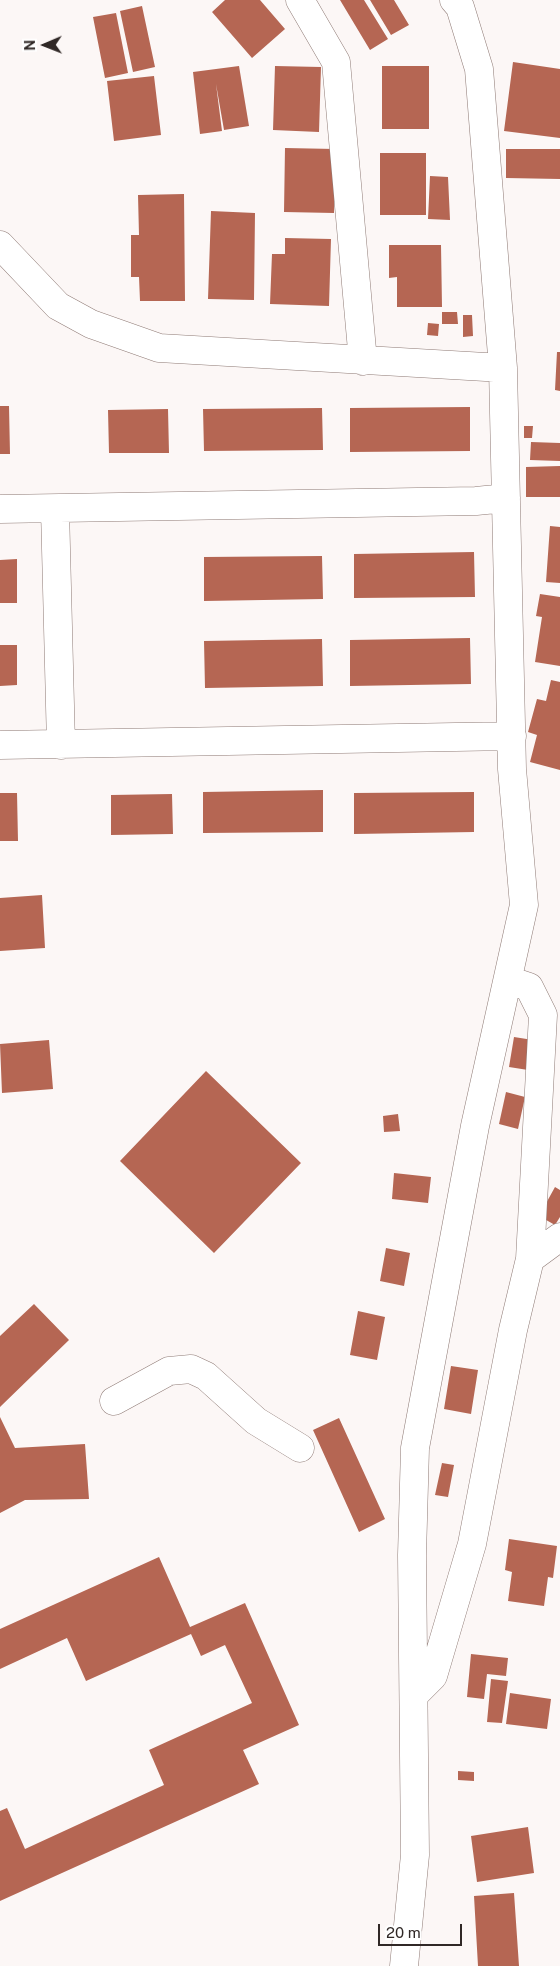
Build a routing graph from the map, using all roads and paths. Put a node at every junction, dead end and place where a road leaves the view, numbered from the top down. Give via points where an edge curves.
1 (300, 0) edge
2 (454, 0) edge
3 (0, 245) edge
4 (363, 361) junction
5 (503, 368) junction
6 (506, 498) junction
7 (0, 509) edge
8 (55, 509) junction
9 (512, 736) junction
10 (0, 745) edge
11 (61, 745) junction
12 (508, 980) junction
13 (560, 1237) edge
14 (530, 1259) junction
15 (114, 1401) dead end
16 (300, 1448) dead end
17 (414, 1695) junction
18 (404, 1966) edge

1 - 4 street via 336,62
2 - 5 street via 460,7 479,69
3 - 4 street via 58,306 91,324 159,348
4 - 5 street
5 - 6 street
6 - 8 street via 466,502
6 - 9 street
7 - 8 street
8 - 11 street
9 - 11 street
9 - 12 street via 524,904
10 - 11 street
12 - 14 street via 529,987 544,1015
12 - 17 street via 475,1126 415,1448 412,1555
13 - 14 street
14 - 17 street via 472,1544 433,1676
15 - 16 street via 169,1372 191,1369 206,1376 256,1421
17 - 18 street via 415,1855

